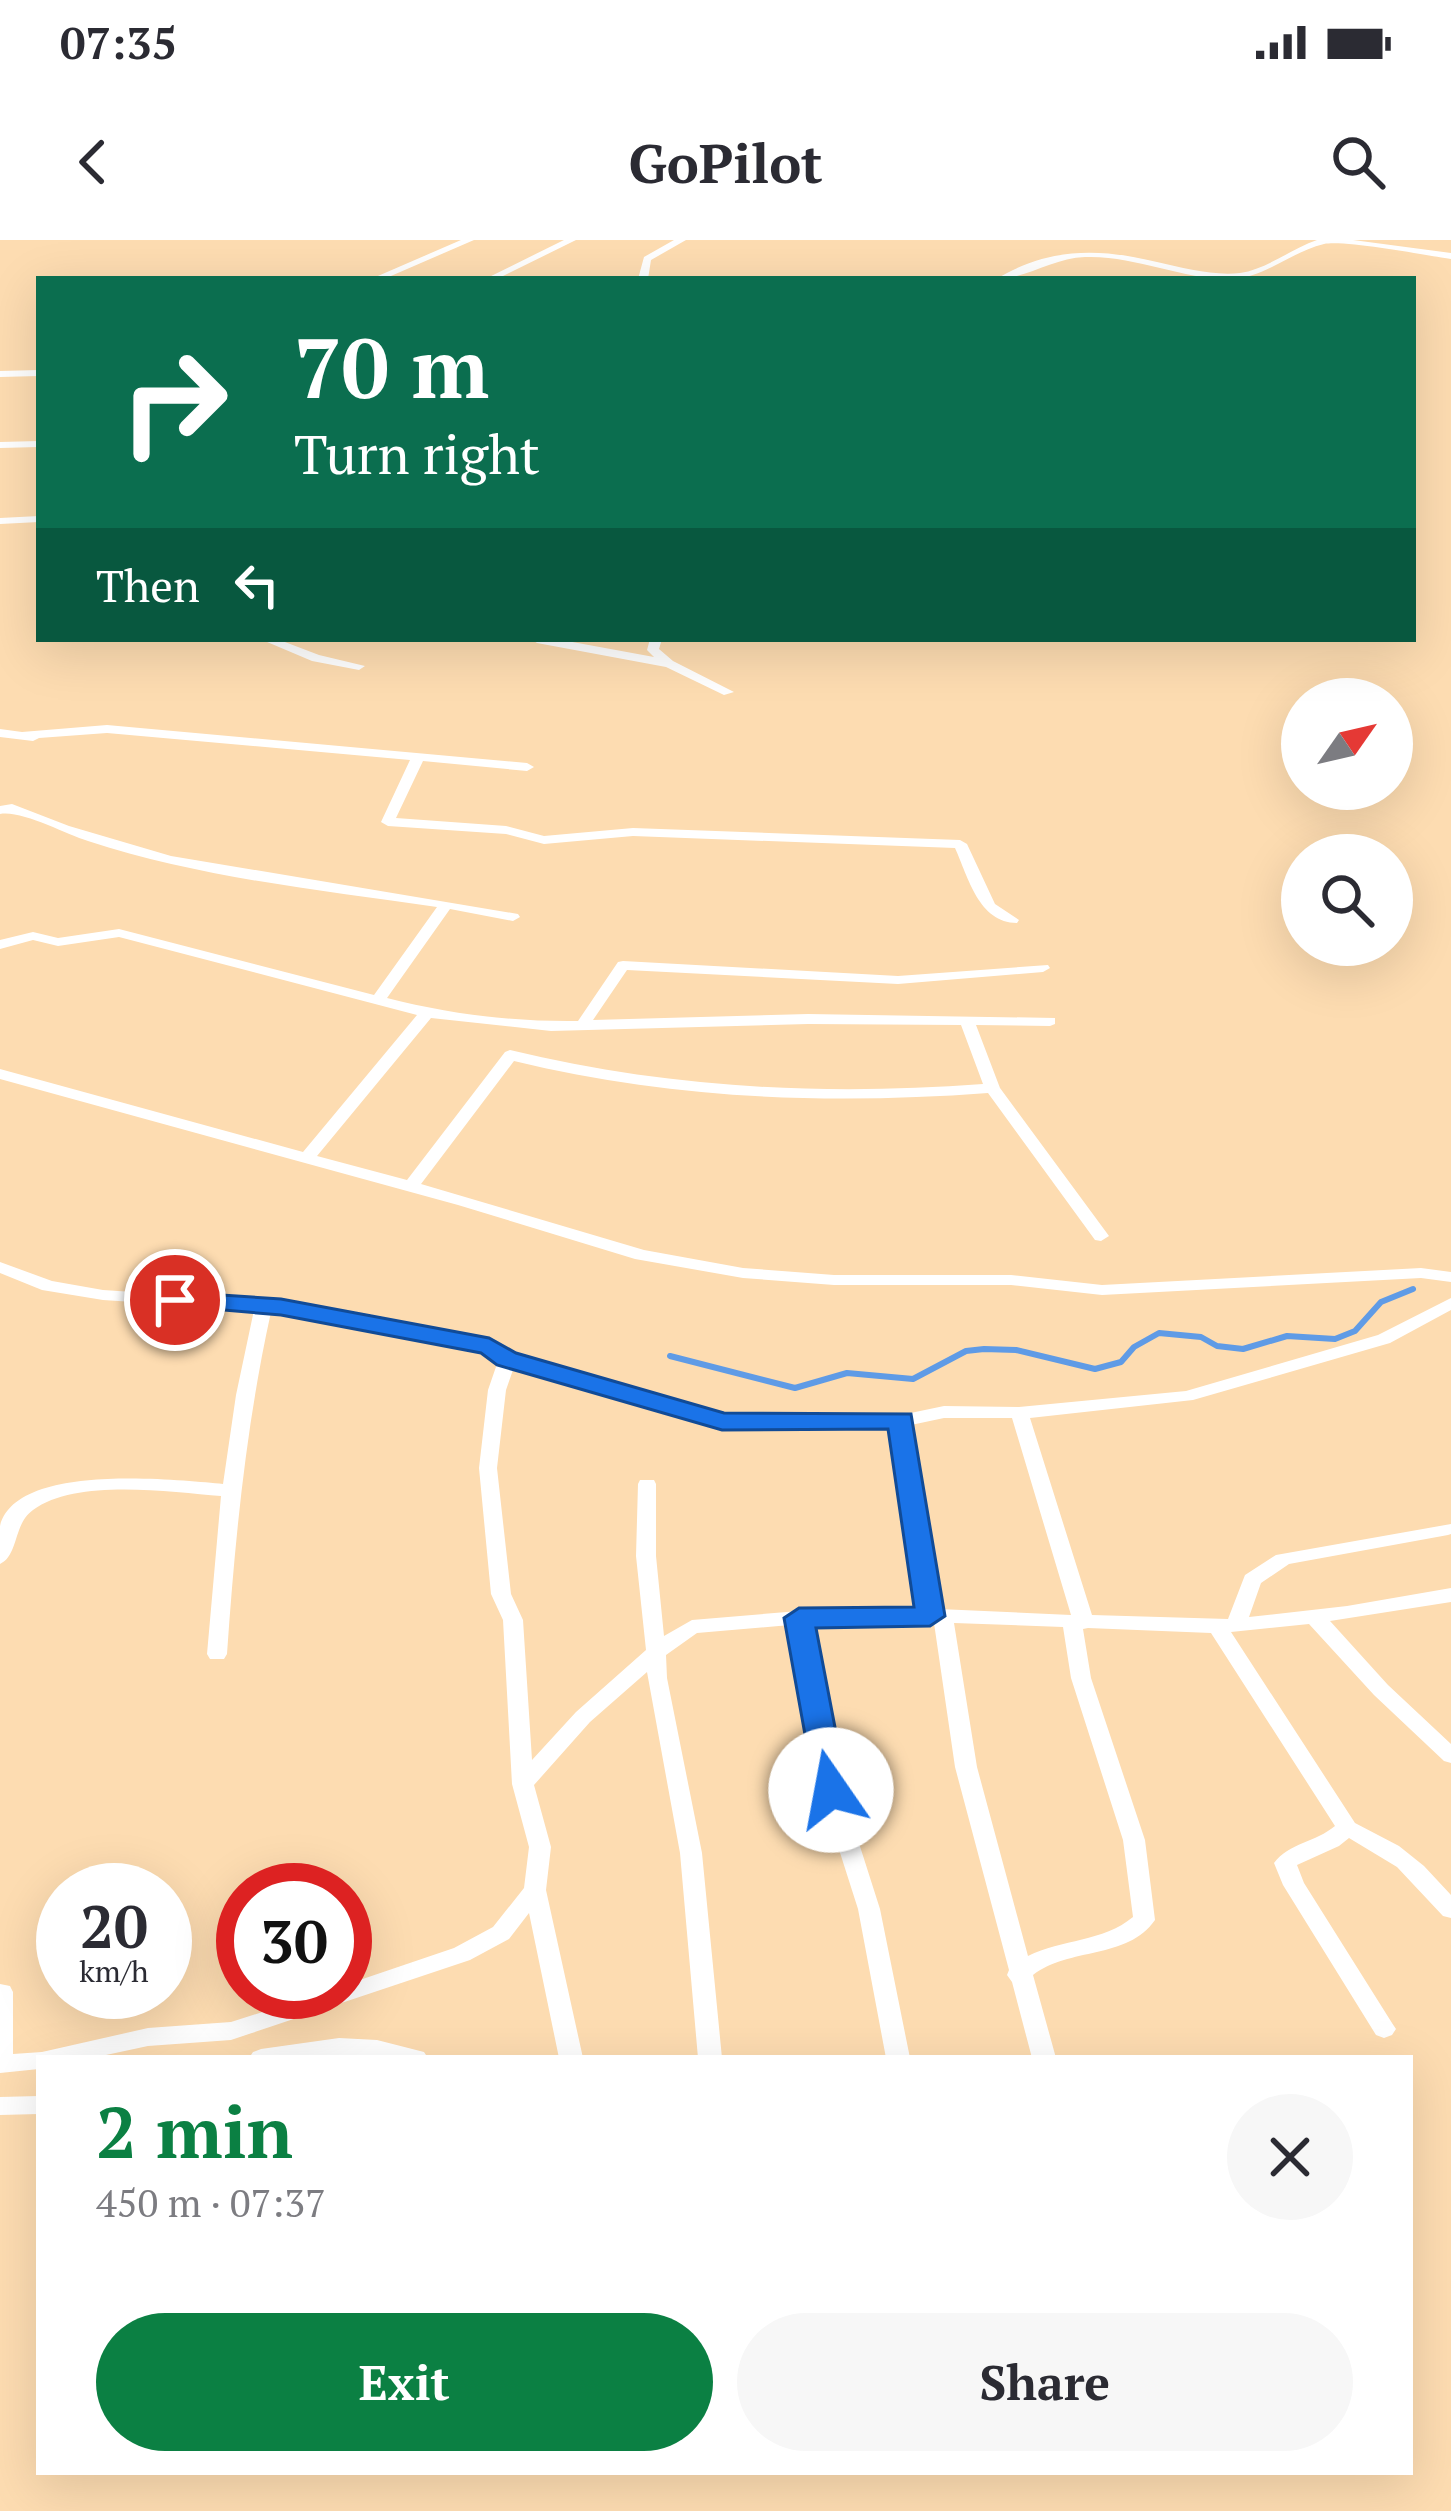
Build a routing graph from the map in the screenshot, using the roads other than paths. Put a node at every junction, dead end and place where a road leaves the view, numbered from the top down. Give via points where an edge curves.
1 (470, 240) edge
2 (571, 240) edge
3 (681, 240) edge
4 (1331, 240) edge
5 (1406, 240) edge
6 (1451, 252) edge
7 (383, 276) edge
8 (496, 276) edge
9 (644, 276) edge
10 (1008, 276) edge
11 (1239, 276) edge
12 (1239, 276) edge
13 (36, 373) edge
14 (0, 374) edge
15 (36, 445) edge
16 (0, 446) edge
17 (36, 519) edge
18 (0, 521) edge
19 (274, 642) edge
20 (553, 642) edge
21 (655, 642) edge
22 (669, 664) junction
23 (359, 666) dead end
24 (728, 692) dead end
25 (0, 733) edge
26 (25, 735) junction
27 (73, 744) dead end
28 (418, 757) junction
29 (527, 767) dead end
30 (0, 810) edge
31 (446, 904) junction
32 (513, 917) dead end
33 (1012, 920) dead end
34 (0, 945) edge
35 (1043, 968) dead end
36 (379, 999) junction
37 (427, 1013) junction
38 (966, 1019) junction
39 (1050, 1021) dead end
40 (584, 1023) junction
41 (0, 1074) edge
42 (992, 1088) junction
43 (306, 1158) junction
44 (411, 1187) junction
45 (1101, 1236) dead end
46 (0, 1267) edge
47 (1451, 1277) edge
48 (1451, 1303) edge
49 (263, 1310) junction
50 (507, 1359) junction
51 (1019, 1414) junction
52 (901, 1420) junction
53 (646, 1484) dead end
54 (228, 1490) junction
55 (1448, 1528) edge
56 (0, 1558) edge
57 (1451, 1595) edge
58 (937, 1616) junction
59 (1314, 1617) junction
60 (799, 1618) junction
61 (1078, 1623) junction
62 (1227, 1626) junction
63 (656, 1652) junction
64 (217, 1654) dead end
65 (1451, 1756) edge
66 (523, 1784) junction
67 (1346, 1828) junction
68 (535, 1890) junction
69 (1451, 1910) edge
70 (1018, 1975) junction
71 (2, 1992) edge
72 (1384, 2029) dead end
73 (64, 2055) edge
74 (275, 2055) edge
75 (406, 2055) edge
76 (570, 2055) edge
77 (710, 2055) edge
78 (897, 2055) edge
79 (1043, 2055) edge
80 (36, 2060) edge
81 (1, 2064) edge
82 (36, 2105) edge
83 (0, 2106) edge

1 - 7 street
2 - 8 street
3 - 9 street via 647,259
4 - 6 street
4 - 12 street via 1302,244
5 - 6 street
10 - 11 street via 1096,254
13 - 14 street
15 - 16 street
17 - 18 street
19 - 23 street
20 - 22 street
21 - 22 street via 653,650
22 - 24 street
25 - 26 street
26 - 27 street
26 - 28 street via 106,729
28 - 29 street
28 - 33 street via 388,822 544,840 633,832 961,844 989,906
30 - 31 street via 112,848 267,881
31 - 32 street
31 - 36 street
34 - 36 street via 119,933
35 - 40 street via 898,980 623,965
36 - 37 street
37 - 40 street
37 - 43 street
38 - 39 street
38 - 40 street
38 - 42 street
41 - 43 street
42 - 44 street via 793,1097 620,1079 510,1055
42 - 45 street
43 - 44 street
44 - 47 street via 641,1255 743,1273 1102,1290
46 - 49 street via 103,1295
48 - 51 street via 1384,1339 1187,1396
49 - 50 street via 369,1320 489,1346
49 - 54 street
50 - 52 street via 722,1421
50 - 66 street via 488,1468 501,1594 513,1620
51 - 52 street via 977,1409
51 - 61 street
52 - 58 street
53 - 63 street
54 - 56 street via 44,1494 10,1523
54 - 64 street
55 - 62 street via 1283,1559 1252,1580
57 - 59 street
58 - 60 street
58 - 61 street
58 - 70 street
59 - 62 street
59 - 65 street
60 - 63 street via 692,1627
60 - 78 street via 831,1790 869,1909
61 - 62 street
61 - 70 street via 1081,1678 1134,1840 1144,1920 1118,1938 1046,1952
62 - 67 street
63 - 66 street
63 - 77 street via 691,1853
66 - 68 street via 541,1847
67 - 69 street via 1392,1849
67 - 72 street via 1285,1863
68 - 73 street via 501,1933 462,1954 231,2031
68 - 76 street
70 - 79 street
71 - 81 street
74 - 75 street via 380,2047
80 - 81 street
82 - 83 street

